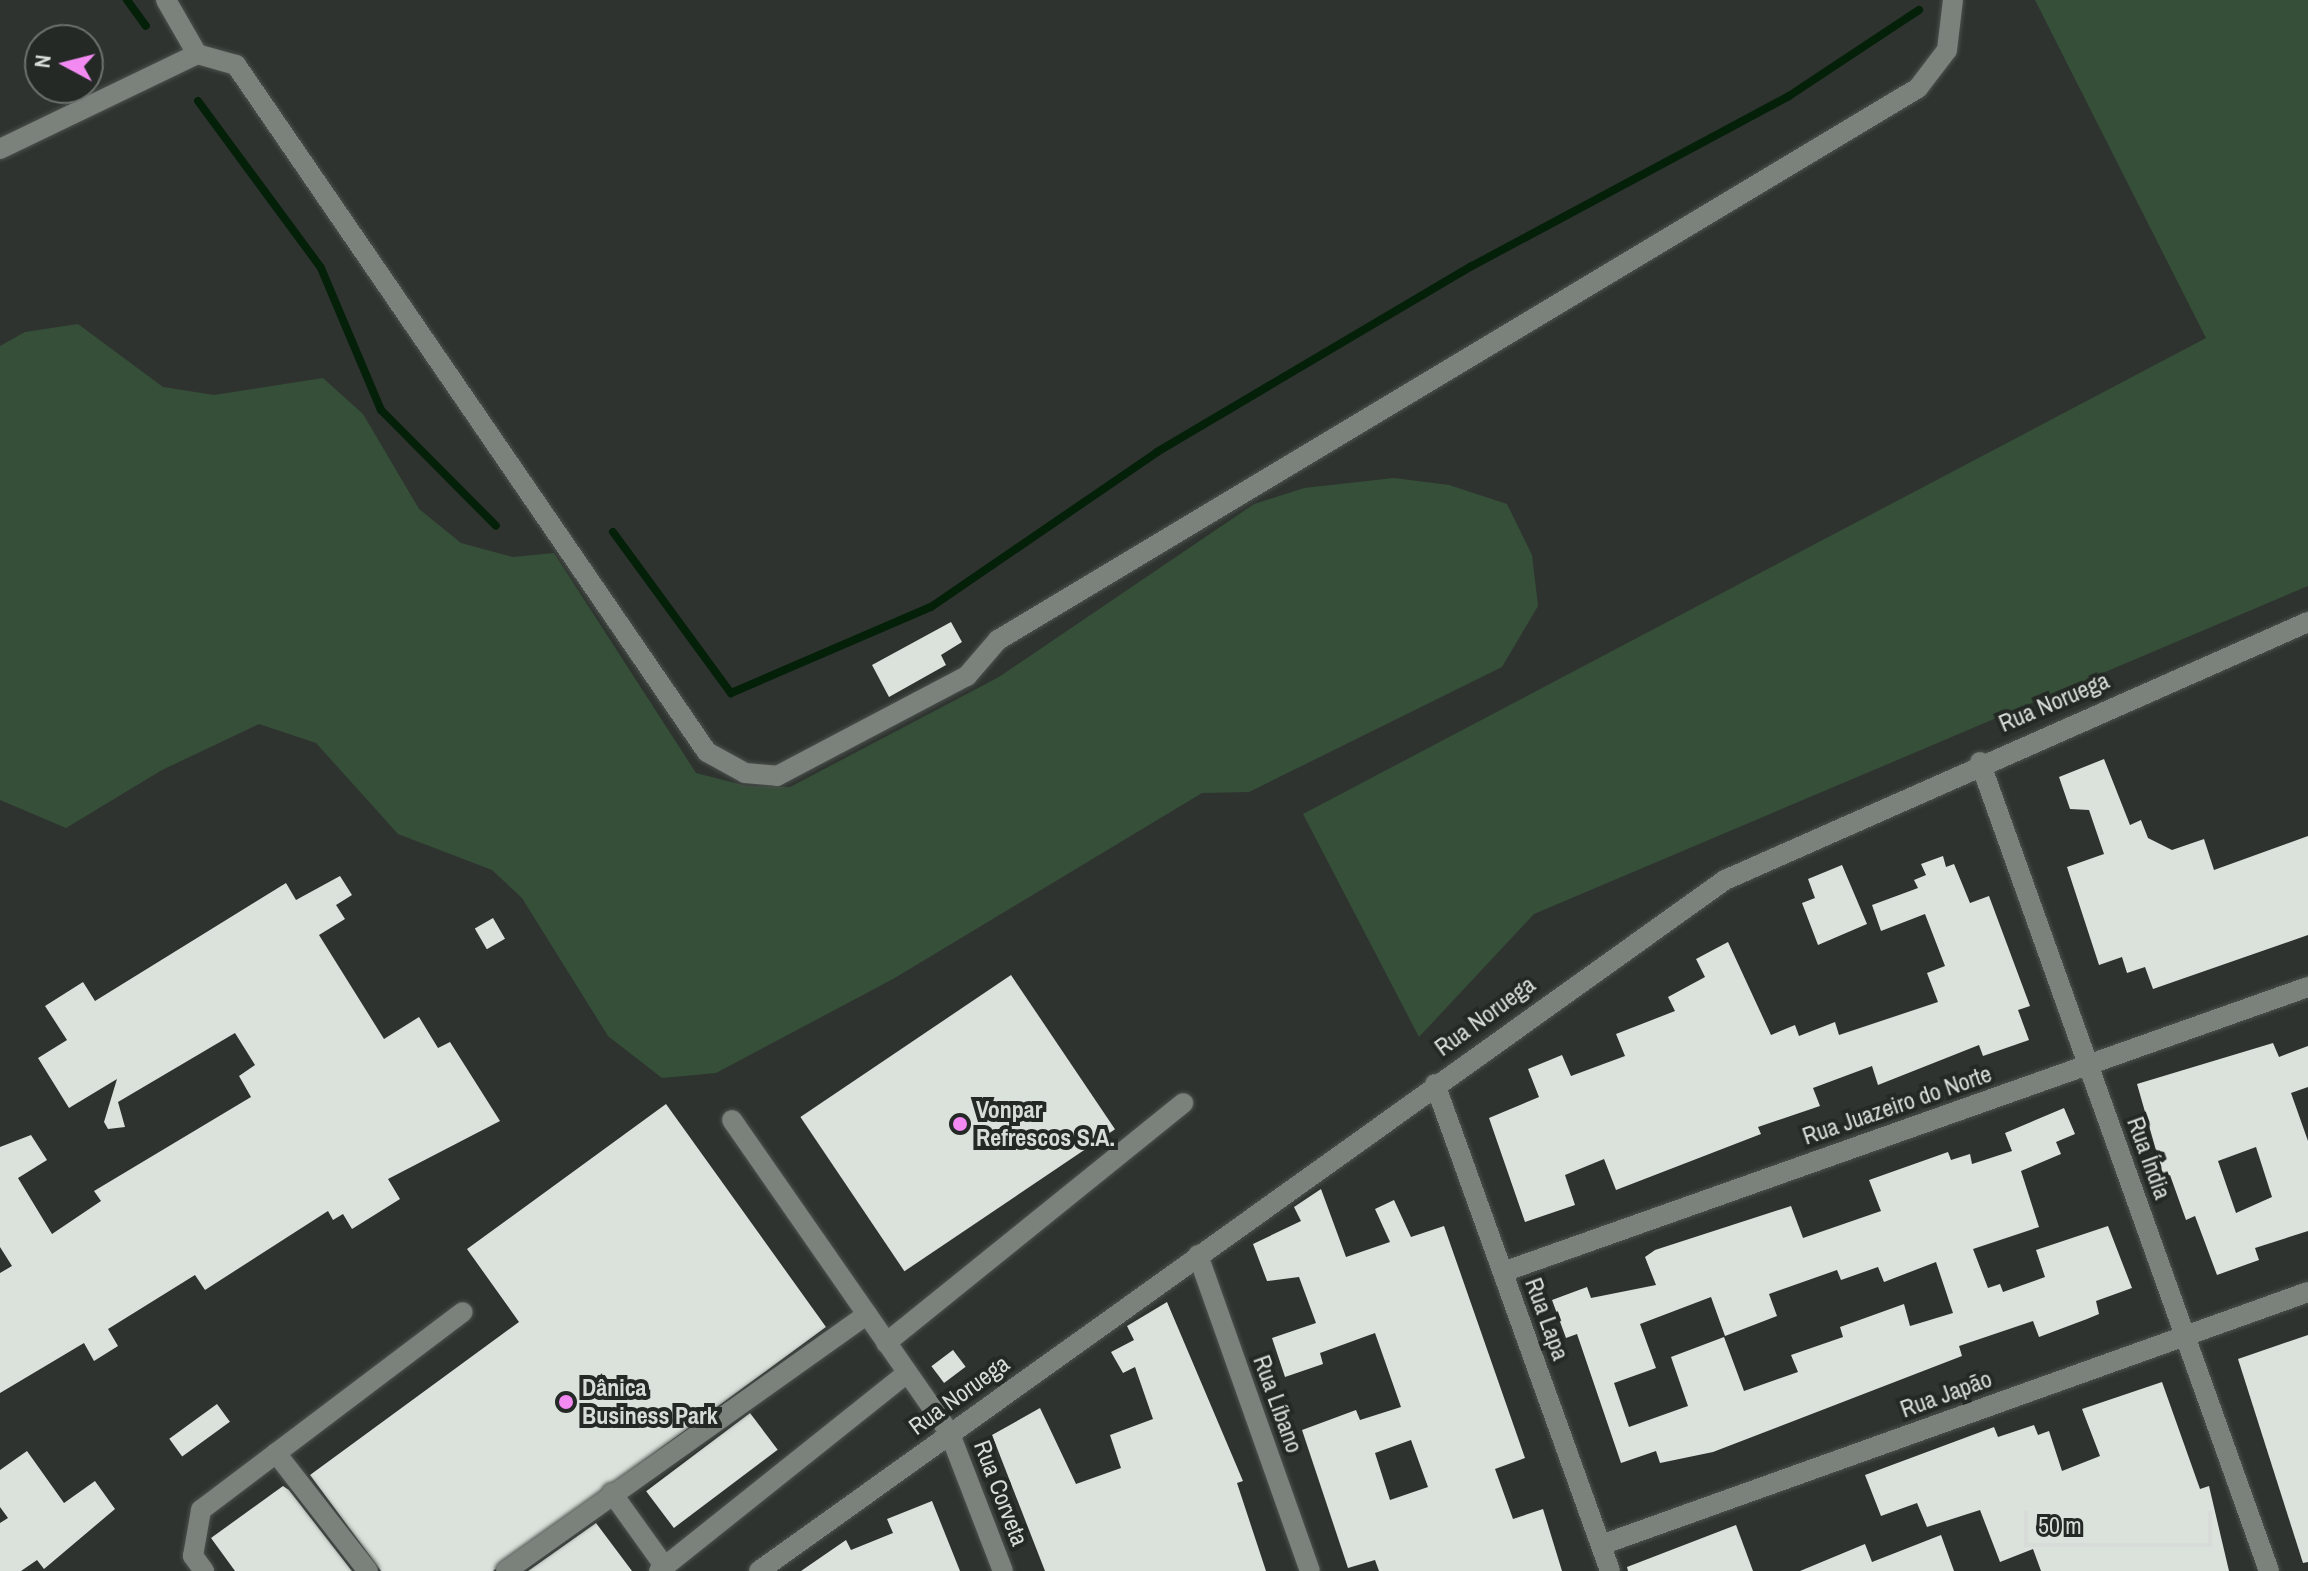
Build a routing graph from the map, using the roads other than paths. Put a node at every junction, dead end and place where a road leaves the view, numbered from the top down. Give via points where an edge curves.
1 (166, 0) edge
2 (1953, 0) edge
3 (197, 54) junction
4 (0, 149) edge
5 (2308, 622) edge
6 (1980, 762) junction
7 (2308, 987) edge
8 (2088, 1065) junction
9 (1435, 1084) junction
10 (1183, 1103) dead end
11 (732, 1120) dead end
12 (1198, 1255) junction
13 (1503, 1272) junction
14 (2308, 1292) edge
15 (463, 1312) dead end
16 (867, 1314) junction
17 (2185, 1336) junction
18 (886, 1343) junction
19 (907, 1373) junction
20 (950, 1434) junction
21 (276, 1453) junction
22 (612, 1493) junction
23 (1601, 1545) junction
24 (662, 1569) edge
25 (204, 1571) edge
26 (368, 1571) edge
27 (506, 1571) edge
28 (759, 1571) edge
29 (1003, 1571) edge
30 (1310, 1571) edge
31 (1610, 1571) edge
32 (2269, 1571) edge

1 - 3 street
2 - 3 street via 1947,50 1918,88 998,640 967,676 777,776 731,768 707,752 254,83 236,65
3 - 4 street
5 - 6 street, Rua Noruega
6 - 8 street, Rua Índia
6 - 9 street, Rua Noruega via 1725,880
7 - 8 street, Rua Juazeiro do Norte
8 - 13 street, Rua Juazeiro do Norte
8 - 17 street, Rua Índia
9 - 12 street, Rua Noruega
9 - 13 street, Rua Lapa
10 - 18 street
11 - 16 street, Rua Corveta
12 - 20 street, Rua Noruega
12 - 30 street, Rua Líbano
13 - 23 street, Rua Lapa
14 - 17 street, Rua Japão
15 - 21 street
16 - 18 street, Rua Corveta
16 - 22 street
17 - 23 street, Rua Japão
17 - 32 street, Rua Índia
18 - 19 street, Rua Corveta
19 - 20 street, Rua Corveta
19 - 24 street
20 - 28 street, Rua Noruega
20 - 29 street, Rua Corveta
21 - 25 street via 201,1510 193,1556
21 - 26 street
22 - 24 street
22 - 27 street
23 - 31 street, Rua Lapa

